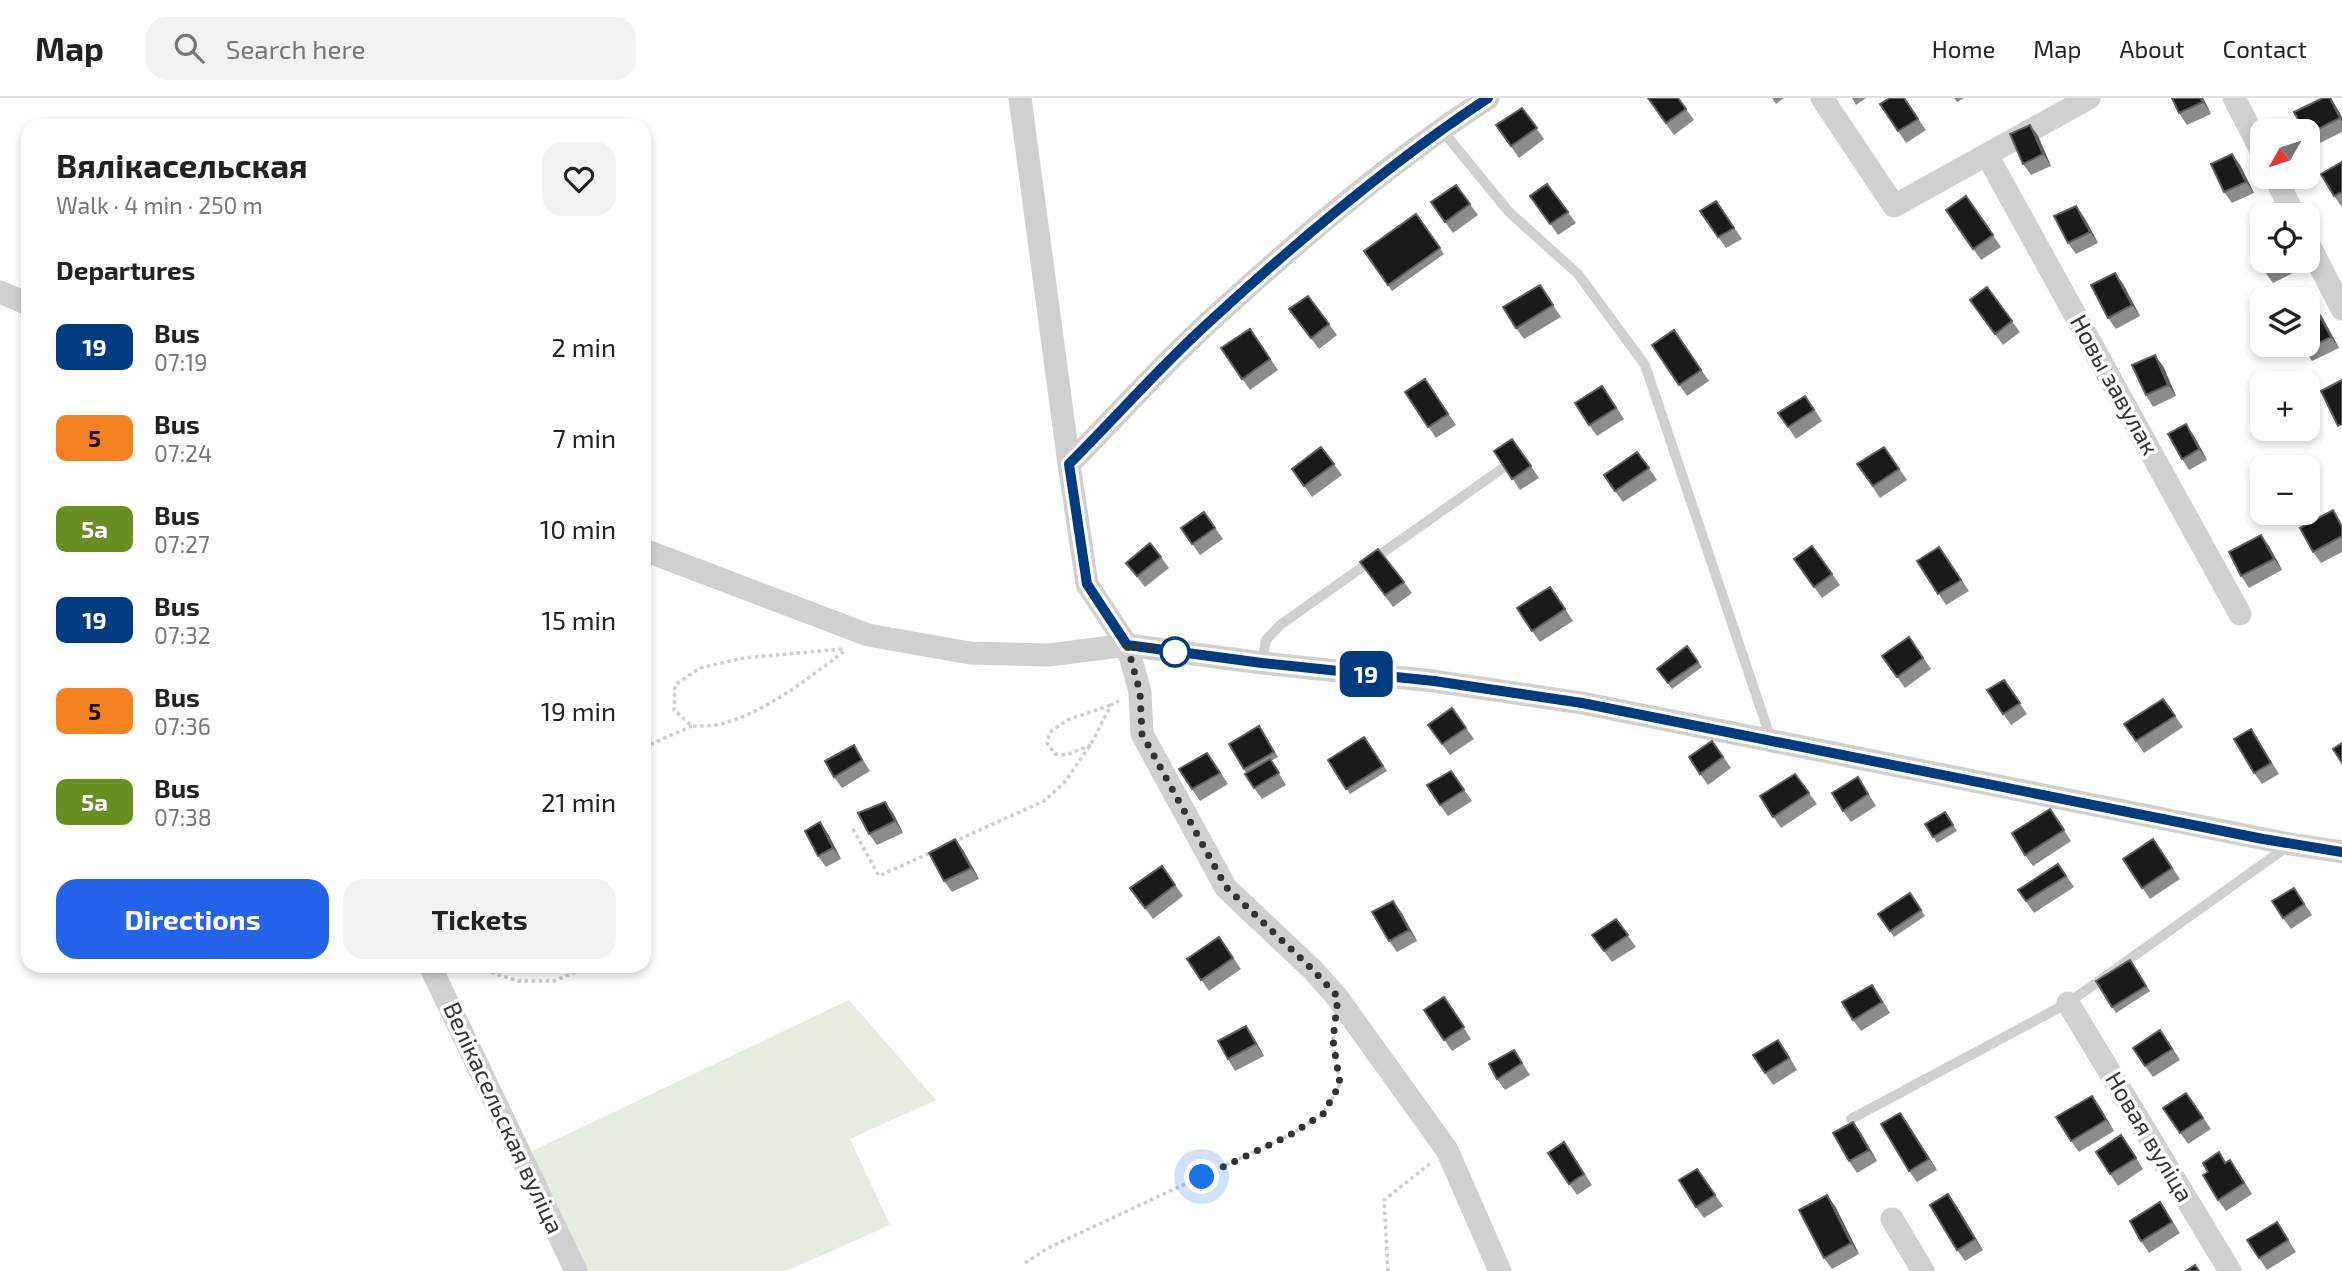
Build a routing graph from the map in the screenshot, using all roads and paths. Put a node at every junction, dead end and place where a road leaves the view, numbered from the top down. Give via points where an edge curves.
1 (1020, 98) edge
2 (1488, 98) edge
3 (1822, 98) edge
4 (2090, 98) edge
5 (2234, 98) edge
6 (1441, 129) junction
7 (2250, 129) edge
8 (1987, 155) junction
9 (2320, 266) edge
10 (0, 292) edge
11 (21, 301) edge
12 (2342, 309) edge
13 (1069, 464) junction
14 (1503, 468) edge
15 (651, 553) edge
16 (2240, 614) dead end
17 (1127, 645) junction
18 (1262, 663) junction
19 (1140, 692) junction
20 (1111, 705) junction
21 (692, 726) junction
22 (1772, 742) junction
23 (651, 744) edge
24 (1091, 744) junction
25 (853, 829) dead end
26 (2290, 844) junction
27 (2342, 852) edge
28 (433, 973) edge
29 (492, 973) edge
30 (573, 973) edge
31 (2068, 1003) junction
32 (1334, 1029) dead end
33 (1852, 1119) edge
34 (1447, 1150) junction
35 (1892, 1219) dead end
36 (1025, 1263) dead end
37 (576, 1271) edge
38 (1388, 1271) edge
39 (1500, 1271) edge
40 (1923, 1271) edge
41 (2230, 1271) edge

1 - 13 street
2 - 6 street
3 - 8 street via 1894,206
4 - 8 street
5 - 7 street
6 - 13 street via 1318,226 1206,325
6 - 22 lane via 1508,212 1578,274 1645,365
8 - 16 street, Новы завулак
9 - 12 street
10 - 11 street
13 - 17 street via 1087,584
14 - 18 lane via 1280,625 1266,640
15 - 17 street via 868,635 970,653 1049,655
17 - 18 street
17 - 19 street
18 - 22 street via 1582,703
19 - 20 path
19 - 34 street via 1142,734 1226,887 1338,997
20 - 24 path
20 - 24 path via 1067,720 1050,732 1046,743 1055,754 1066,755
21 - 21 path via 722,724 755,712 848,649 744,658 700,668 675,685 674,710
21 - 23 path
22 - 26 street
24 - 25 path via 1065,783 1044,801 879,876
26 - 27 street
26 - 31 lane
28 - 37 street, Велікасельская вуліца
29 - 30 path via 517,981 554,981
31 - 33 lane
31 - 41 street, Новая вуліца
32 - 36 path via 1340,1084 1323,1114 1290,1135 1048,1248
34 - 38 path via 1384,1200
34 - 39 street
35 - 40 street

